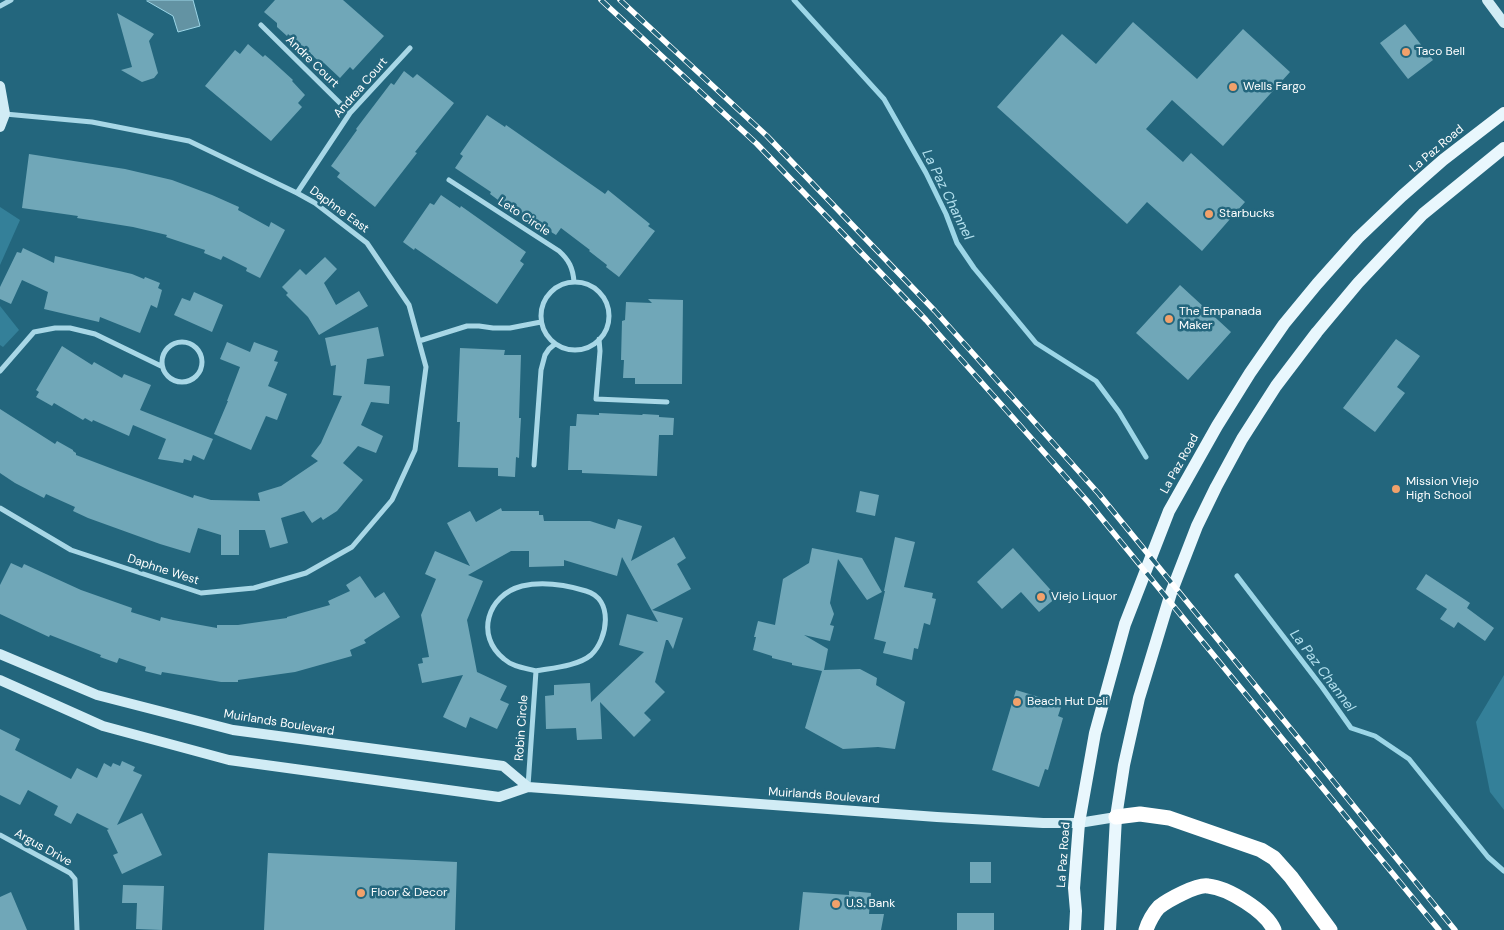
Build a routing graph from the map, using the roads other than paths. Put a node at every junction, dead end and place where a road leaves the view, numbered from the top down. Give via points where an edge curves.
1 (11, 0) edge
2 (1487, 0) edge
3 (0, 6) edge
4 (1504, 23) edge
5 (261, 25) dead end
6 (410, 48) dead end
7 (0, 86) edge
8 (350, 113) junction
9 (1504, 113) edge
10 (5, 114) junction
11 (0, 127) edge
12 (1504, 148) edge
13 (449, 180) dead end
14 (297, 193) junction
15 (574, 282) junction
16 (541, 322) junction
17 (599, 339) junction
18 (419, 341) junction
19 (555, 344) junction
20 (161, 366) junction
21 (0, 371) edge
22 (667, 402) dead end
23 (534, 465) dead end
24 (392, 500) joint
25 (0, 508) edge
26 (0, 654) edge
27 (536, 671) junction
28 (0, 680) edge
29 (528, 787) junction
30 (1116, 817) junction
31 (1079, 823) junction
32 (0, 835) edge
33 (77, 930) edge
34 (1075, 930) edge
35 (1110, 930) edge
36 (1146, 930) edge
37 (1274, 930) edge
38 (1330, 930) edge

1 - 3 street
2 - 4 main road
5 - 8 street, Andre Court
6 - 8 street, Andrea Court
7 - 10 main road
8 - 14 street, Andrea Court
9 - 31 main road, La Paz Road via 1443,160 1358,238 1284,324 1217,426 1169,511 1125,624 1095,732
10 - 11 main road
10 - 14 street, Daphne East via 92,122 189,142
12 - 30 main road via 1423,214 1358,283 1276,386 1242,439 1197,526 1171,593 1143,682
13 - 15 street, Leto Circle via 559,252 571,264
14 - 18 street, Daphne East via 367,243 409,305
15 - 16 street via 548,294 543,303
15 - 17 street via 596,289 608,308 605,330
16 - 18 street via 510,328 467,326
16 - 19 street
17 - 19 street via 583,349 573,350
17 - 22 street via 596,399
18 - 24 street, Daphne East via 426,367 415,450
19 - 23 street via 545,355 541,370
20 - 20 street via 172,381 185,382 200,372 202,359 189,343 175,343 164,352
20 - 21 street via 94,334 55,328 34,332
24 - 25 street, Daphne West via 352,547 306,573 254,588 201,593 72,550
26 - 29 main road, Muirlands Boulevard via 97,695 224,727 503,766
27 - 27 street via 572,664 590,655 603,637 607,620 602,603 591,592 552,584 522,586 506,593 494,604 488,620 493,648 516,666
27 - 29 street, Robin Circle
28 - 29 main road, Muirlands Boulevard via 103,726 229,760 499,797
29 - 31 main road, Muirlands Boulevard via 937,817
30 - 31 main road, Muirlands Boulevard
30 - 35 main road
30 - 38 highway via 1140,814 1169,818 1262,850 1291,876
31 - 34 main road, La Paz Road via 1074,888
32 - 33 street, Argus Drive via 70,873 75,880
36 - 37 highway via 1158,908 1195,887 1208,886 1242,899 1256,909

